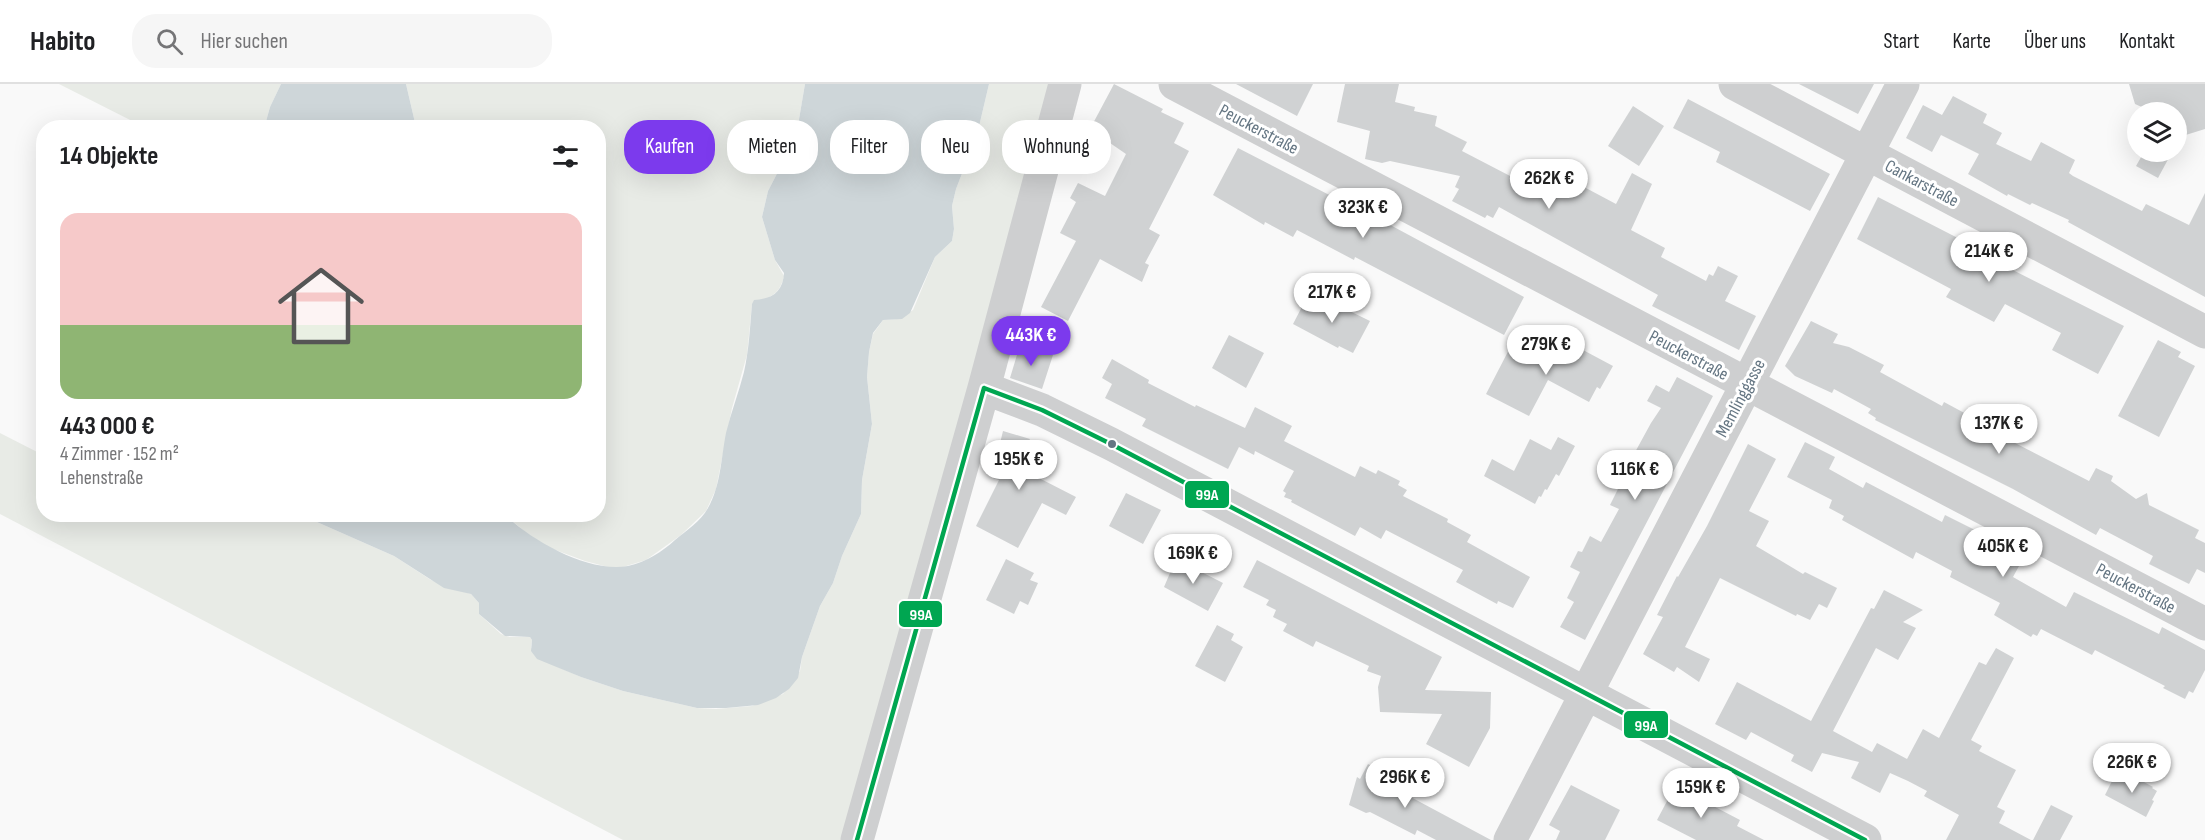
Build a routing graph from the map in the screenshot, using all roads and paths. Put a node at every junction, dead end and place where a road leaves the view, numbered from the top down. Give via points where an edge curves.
1 (1065, 84) edge
2 (1175, 84) edge
3 (1735, 84) edge
4 (1903, 84) edge
5 (1867, 154) junction
6 (2205, 332) edge
7 (1747, 385) junction
8 (984, 388) junction
9 (2205, 624) edge
10 (1586, 694) junction
11 (857, 840) edge
12 (1510, 840) edge
13 (1865, 840) edge

1 - 8 street
2 - 7 street, Peuckerstraße
3 - 5 street, Cankarstraße
4 - 5 street, Memlinggasse
5 - 6 street, Cankarstraße
5 - 7 street, Memlinggasse
7 - 9 street, Peuckerstraße
7 - 10 street, Memlinggasse
8 - 10 street via 1042,410 1111,444
8 - 11 street
10 - 12 street, Memlinggasse
10 - 13 street

